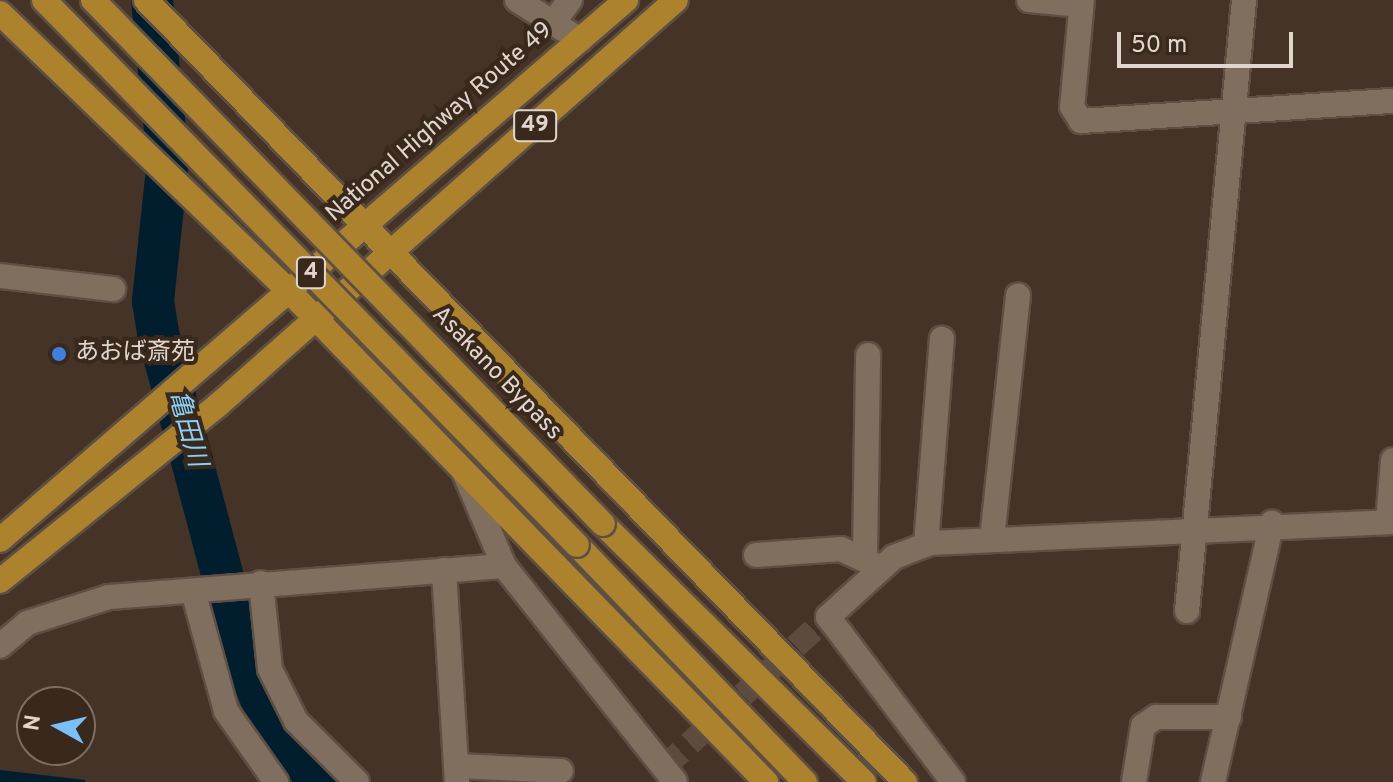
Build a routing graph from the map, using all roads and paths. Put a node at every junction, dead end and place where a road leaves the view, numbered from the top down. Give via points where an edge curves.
1 (44, 0) edge
2 (93, 0) edge
3 (146, 0) edge
4 (517, 0) edge
5 (570, 0) edge
6 (626, 0) edge
7 (676, 0) edge
8 (1029, 0) edge
9 (1244, 0) edge
10 (1081, 3) edge
11 (0, 13) edge
12 (555, 20) junction
13 (580, 40) junction
14 (1393, 101) edge
15 (1233, 113) junction
16 (366, 220) junction
17 (393, 252) junction
18 (0, 276) edge
19 (113, 289) dead end
20 (291, 293) junction
21 (1018, 295) dead end
22 (317, 320) junction
23 (942, 339) dead end
24 (868, 355) dead end
25 (1393, 460) edge
26 (464, 472) junction
27 (1390, 522) edge
28 (1272, 523) junction
29 (1199, 526) junction
30 (992, 539) junction
31 (0, 540) edge
32 (926, 545) junction
33 (756, 555) dead end
34 (871, 562) junction
35 (504, 566) junction
36 (444, 570) junction
37 (0, 581) edge
38 (254, 584) junction
39 (193, 591) junction
40 (1187, 611) dead end
41 (0, 646) edge
42 (1229, 717) junction
43 (561, 771) dead end
44 (457, 774) edge
45 (276, 782) edge
46 (357, 782) edge
47 (675, 782) edge
48 (766, 782) edge
49 (805, 782) edge
50 (864, 782) edge
51 (905, 782) edge
52 (953, 782) edge
53 (1134, 782) edge
54 (1213, 782) edge

1 - 49 highway, 4, bridge
2 - 50 highway, Asakano Bypass / 4, bridge via 603,524
3 - 16 highway
4 - 12 street
5 - 12 street
6 - 13 highway, National Highway Route 49 / 49
7 - 17 highway, 49
8 - 10 street
9 - 15 street
10 - 15 street via 1077,119
11 - 20 highway
12 - 13 street
13 - 16 highway, National Highway Route 49 / 49
14 - 15 street
15 - 29 street
16 - 17 highway
16 - 20 highway, National Highway Route 49 / 49
17 - 22 highway, 49
17 - 51 highway
18 - 19 street
20 - 22 highway
20 - 31 highway, National Highway Route 49 / 49
21 - 30 street
22 - 26 highway
22 - 37 highway, 49
23 - 32 street
24 - 34 street
25 - 27 street
26 - 35 street
26 - 48 highway
27 - 28 street
28 - 29 street
28 - 42 street
29 - 30 street
29 - 40 street
30 - 32 street
32 - 34 street
33 - 34 street
34 - 52 street via 828,617
35 - 36 street
35 - 47 street
36 - 38 street
36 - 44 street
38 - 39 street
38 - 46 street via 270,669 296,721
39 - 41 street via 71,605 27,623
39 - 45 street via 226,711
42 - 53 street via 1156,717 1143,726
42 - 54 street
43 - 44 street

